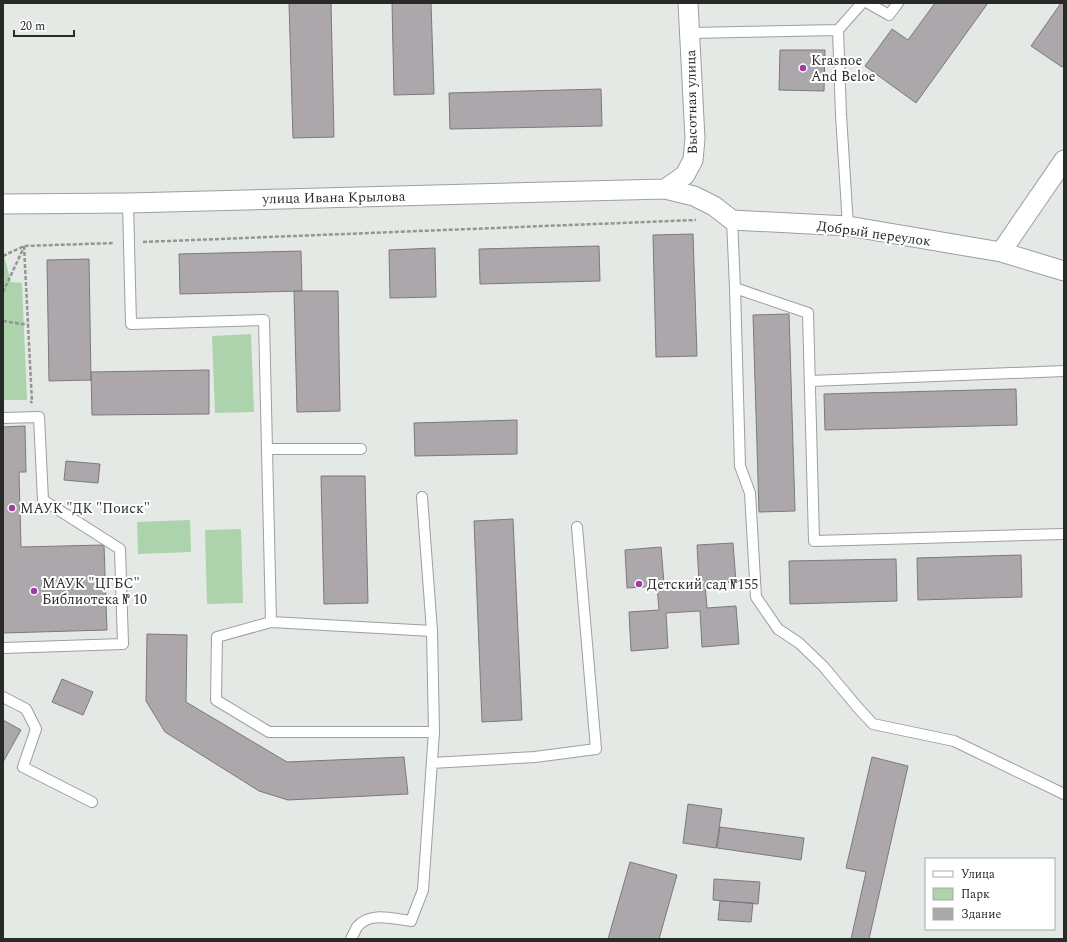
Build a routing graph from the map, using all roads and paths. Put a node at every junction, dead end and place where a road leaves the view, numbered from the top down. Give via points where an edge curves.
1 (688, 3) edge
2 (862, 3) edge
3 (868, 3) edge
4 (898, 3) edge
5 (838, 30) junction
6 (690, 33) junction
7 (1064, 160) edge
8 (665, 189) junction
9 (128, 203) junction
10 (3, 204) edge
11 (702, 220) dead end
12 (732, 220) junction
13 (848, 226) junction
14 (129, 243) junction
15 (24, 246) junction
16 (1001, 252) junction
17 (3, 256) edge
18 (1064, 271) edge
19 (735, 288) junction
20 (3, 292) edge
21 (3, 321) edge
22 (29, 325) junction
23 (1064, 371) edge
24 (810, 381) junction
25 (25, 402) dead end
26 (3, 418) edge
27 (361, 448) dead end
28 (267, 449) junction
29 (422, 497) dead end
30 (577, 527) dead end
31 (1064, 534) edge
32 (271, 622) junction
33 (432, 631) junction
34 (3, 648) edge
35 (3, 696) edge
36 (434, 732) junction
37 (432, 763) junction
38 (1064, 794) edge
39 (92, 802) dead end
40 (352, 939) edge

1 - 6 street, Высотная улица
2 - 5 lane
3 - 4 lane via 889,15
5 - 6 lane
5 - 13 lane
6 - 8 street, Высотная улица via 695,139 693,160 686,175
7 - 16 street
8 - 9 street, улица Ивана Крылова
8 - 12 street via 694,196 714,206
9 - 10 street, улица Ивана Крылова
9 - 14 lane
11 - 14 path
12 - 13 street, Добрый переулок
12 - 19 lane
13 - 16 street, Добрый переулок
14 - 15 path
14 - 28 lane via 131,324 264,320
15 - 17 path
15 - 20 path
15 - 22 path
16 - 18 street, Добрый переулок
19 - 24 lane via 808,313
19 - 38 lane via 740,466 750,493 756,597 778,629 799,643 823,666 873,724 954,741
21 - 22 path
22 - 25 path via 32,402
23 - 24 lane
24 - 31 lane via 814,541
26 - 34 lane via 39,417 43,500 120,549 124,644
27 - 28 lane
28 - 32 lane
29 - 33 lane
30 - 37 lane via 596,750 535,757
32 - 33 lane
32 - 36 lane via 217,637 216,700 269,732
33 - 36 lane
35 - 39 lane via 26,709 36,729 23,767
36 - 37 lane
37 - 40 lane via 423,890 411,921 369,918 357,927

